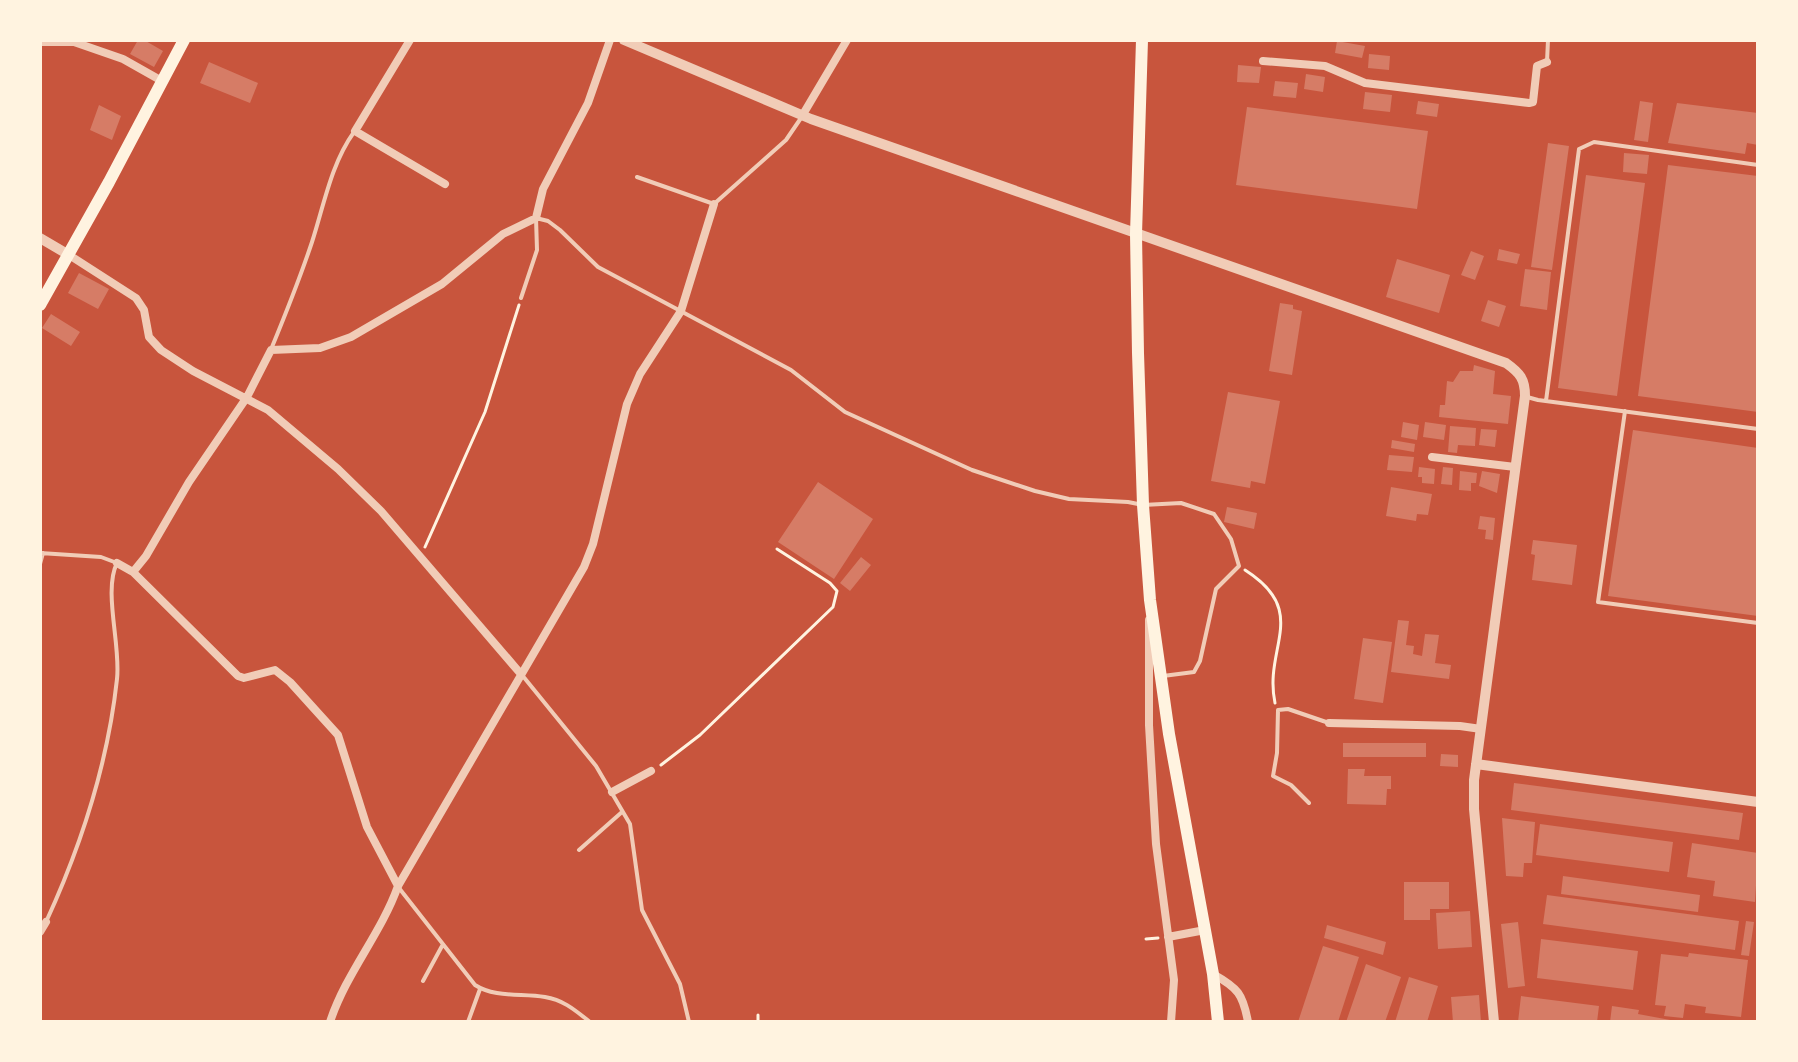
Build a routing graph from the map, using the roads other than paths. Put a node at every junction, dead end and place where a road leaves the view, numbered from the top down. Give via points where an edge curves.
1 (184, 40) edge
2 (410, 40) edge
3 (610, 40) edge
4 (624, 40) edge
5 (847, 40) edge
6 (1142, 40) edge
7 (1548, 40) edge
8 (40, 42) edge
9 (1263, 61) dead end
10 (1547, 62) joint
11 (162, 81) junction
12 (802, 116) junction
13 (355, 131) junction
14 (1758, 165) edge
15 (637, 177) dead end
16 (445, 184) dead end
17 (714, 204) junction
18 (536, 218) junction
19 (1136, 234) junction
20 (40, 238) edge
21 (69, 255) junction
22 (521, 298) road end
23 (40, 305) edge
24 (681, 311) junction
25 (271, 350) junction
26 (1525, 396) junction
27 (247, 397) junction
28 (1546, 401) junction
29 (1625, 411) junction
30 (1758, 429) edge
31 (1432, 457) dead end
32 (1515, 467) junction
33 (1143, 505) junction
34 (42, 553) edge
35 (117, 563) junction
36 (40, 564) edge
37 (133, 572) junction
38 (1150, 600) junction
39 (1758, 623) edge
40 (520, 673) junction
41 (1160, 677) junction
42 (1329, 723) joint
43 (1481, 729) junction
44 (1476, 764) junction
45 (651, 771) road end
46 (612, 792) junction
47 (1758, 802) edge
48 (1309, 803) dead end
49 (622, 812) junction
50 (579, 850) dead end
51 (398, 886) junction
52 (46, 922) joint
53 (1205, 930) junction
54 (40, 932) edge
55 (1168, 937) junction
56 (442, 946) junction
57 (1213, 974) junction
58 (423, 981) dead end
59 (480, 989) junction
60 (688, 1021) edge
61 (330, 1022) edge
62 (468, 1022) edge
63 (590, 1022) edge
64 (681, 1022) edge
65 (1171, 1022) edge
66 (1218, 1022) edge
67 (1248, 1022) edge
68 (1494, 1022) edge

1 - 11 main road
2 - 13 street
3 - 18 street via 588,103 543,189
4 - 12 street
5 - 12 street
6 - 19 main road
7 - 10 lane
8 - 11 street via 74,42 123,59
9 - 10 street via 1325,66 1356,82 1529,103 1537,66
11 - 21 main road
12 - 17 lane via 786,140
12 - 19 street
13 - 16 street
13 - 25 lane via 333,174
14 - 28 lane via 1594,142 1579,149
15 - 17 lane
17 - 24 street
18 - 22 lane via 537,250
18 - 24 lane via 560,230 598,267
18 - 25 street via 503,234 442,284 351,337 320,348
19 - 26 street via 1506,363 1520,373
19 - 33 main road
20 - 21 street
21 - 23 main road
21 - 27 street via 136,298 149,337 161,350
24 - 33 lane via 791,370 845,412 972,470 1054,496
24 - 40 street via 627,404 584,567
25 - 27 street
26 - 28 lane
26 - 32 street
27 - 37 street
27 - 40 street via 338,469 381,511
28 - 29 lane
29 - 30 lane
29 - 39 lane via 1598,602
31 - 32 street
32 - 43 street
33 - 38 main road
33 - 41 lane via 1181,503 1214,514 1231,539 1239,566 1216,589 1194,672
34 - 35 lane
34 - 36 lane
35 - 37 street
35 - 52 lane via 111,583 119,651 104,754 62,888
37 - 51 street via 238,676 275,670 334,729 367,827
38 - 41 main road
38 - 55 street via 1149,725
40 - 46 lane
40 - 51 street
41 - 53 main road
42 - 43 street
42 - 48 lane via 1278,710 1273,776
43 - 44 street
44 - 47 street
44 - 68 street via 1474,809
45 - 46 street
46 - 49 lane
49 - 50 lane
49 - 60 lane via 633,835 642,910 680,984
51 - 56 lane
51 - 61 street
52 - 54 street
53 - 55 street
53 - 57 main road
55 - 65 street via 1174,980
56 - 58 lane
56 - 59 lane
57 - 66 main road
57 - 67 street via 1241,995
59 - 62 lane
59 - 63 lane via 561,1001
60 - 64 lane

